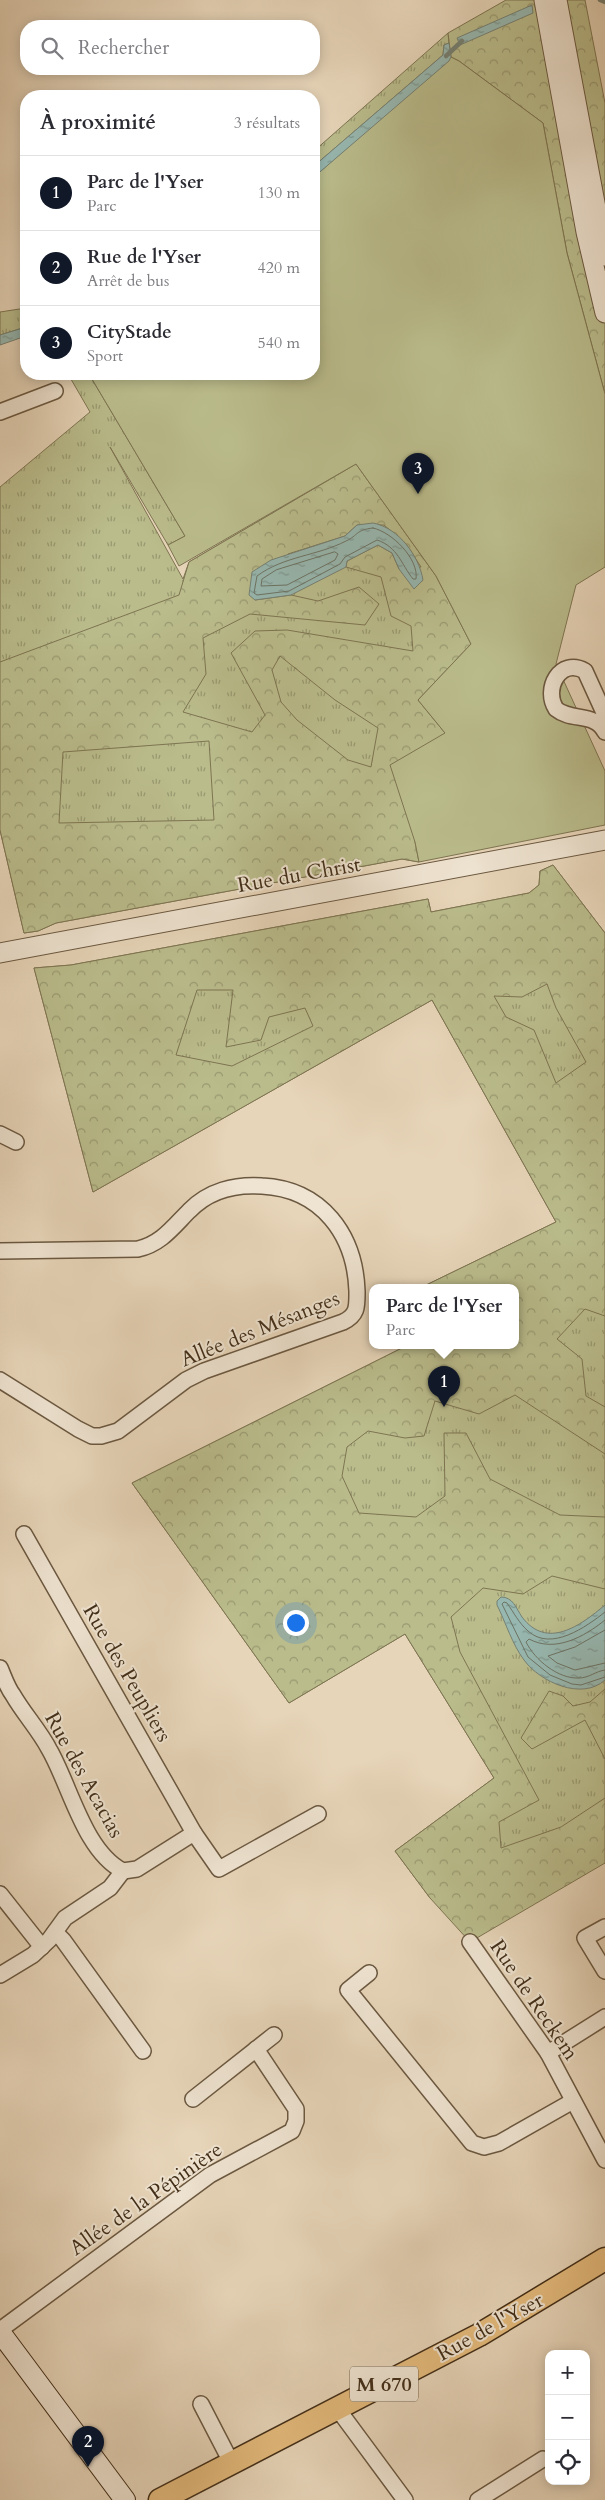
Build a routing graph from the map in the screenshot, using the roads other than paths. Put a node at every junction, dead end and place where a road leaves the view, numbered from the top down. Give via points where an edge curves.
1 (551, 4) edge
2 (605, 256) edge
3 (605, 313) edge
4 (54, 391) dead end
5 (0, 412) edge
6 (605, 715) edge
7 (605, 732) edge
8 (605, 840) edge
9 (605, 848) edge
10 (0, 953) edge
11 (0, 960) edge
12 (0, 1134) edge
13 (16, 1142) dead end
14 (0, 1251) edge
15 (0, 1380) edge
16 (24, 1534) dead end
17 (0, 1668) edge
18 (6, 1699) edge
19 (318, 1814) dead end
20 (194, 1833) junction
21 (123, 1871) junction
22 (0, 1894) edge
23 (605, 1926) edge
24 (55, 1932) junction
25 (470, 1942) dead end
26 (42, 1947) junction
27 (605, 1971) edge
28 (369, 1974) dead end
29 (0, 1975) edge
30 (605, 2017) edge
31 (274, 2036) dead end
32 (256, 2049) junction
33 (143, 2051) dead end
34 (548, 2053) junction
35 (193, 2099) dead end
36 (573, 2101) junction
37 (605, 2160) edge
38 (605, 2259) edge
39 (0, 2331) edge
40 (202, 2404) dead end
41 (337, 2408) junction
42 (543, 2459) dead end
43 (231, 2462) junction
44 (125, 2500) edge
45 (160, 2500) edge
46 (405, 2500) edge
47 (478, 2500) edge

1 - 2 street
1 - 3 street via 586,232
4 - 5 street
6 - 7 street via 586,671 572,668 554,679 552,698 556,709 571,717 592,719
8 - 10 street, Rue du Christ
9 - 11 street, Rue du Christ via 407,888
12 - 13 street
14 - 15 street, Allée des Mésanges via 147,1247 163,1238 196,1204 217,1192 240,1186 274,1187 296,1193 315,1204 338,1227 353,1257 357,1308 354,1316 343,1322 194,1375 118,1431 101,1436 92,1436 78,1429
16 - 20 street, Rue des Peupliers
17 - 18 street, Rue des Acacias
18 - 21 street, Rue des Acacias via 50,1750 93,1838 109,1862
19 - 20 street, Rue des Peupliers via 219,1869
20 - 21 street via 137,1869
21 - 24 street via 110,1888 71,1912
22 - 26 street
23 - 27 street via 585,1938
24 - 26 street
24 - 33 street
25 - 34 street, Rue de Reckem
26 - 29 street
28 - 36 street via 348,1990 472,2143 484,2147 499,2143
30 - 34 street
31 - 32 street
32 - 35 street
32 - 39 street, Allée de la Pépinière via 296,2109 292,2131 204,2179
34 - 36 street, Rue de Reckem
36 - 37 street, Rue de Reckem
38 - 41 main road, Rue de l'Yser / M 670 via 506,2320
39 - 44 main road
40 - 43 street
41 - 43 main road, Rue de l'Yser / M 670
41 - 46 street
42 - 47 street
43 - 45 main road, Rue de l'Yser / M 670

